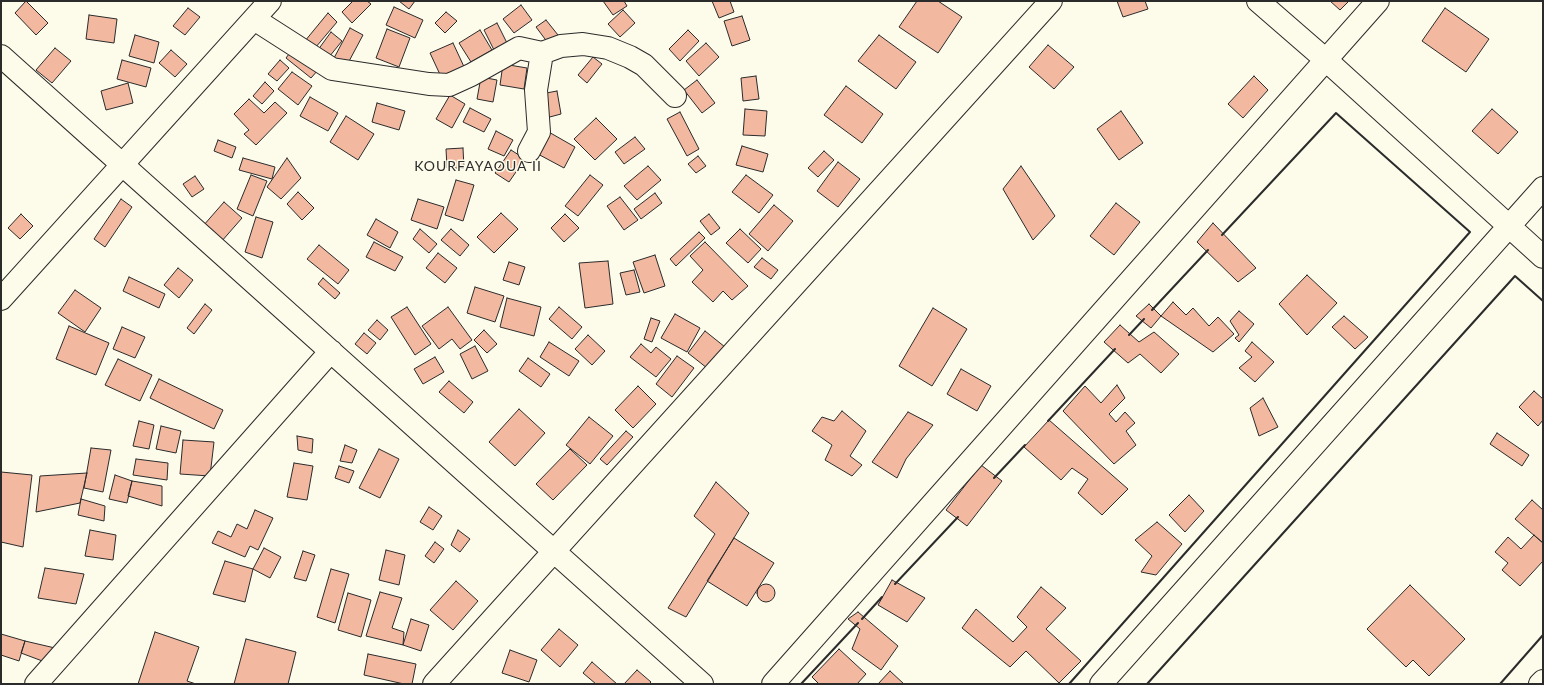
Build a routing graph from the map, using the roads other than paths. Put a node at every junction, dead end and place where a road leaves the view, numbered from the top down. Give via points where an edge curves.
1 (270, 1) edge
2 (1051, 1) edge
3 (1258, 1) edge
4 (1378, 1) edge
5 (254, 19) junction
6 (542, 53) junction
7 (1, 56) edge
8 (1326, 60) junction
9 (675, 96) dead end
10 (529, 151) dead end
11 (122, 164) junction
12 (1543, 188) edge
13 (1509, 226) junction
14 (1543, 257) edge
15 (1, 299) edge
16 (331, 351) junction
17 (554, 551) junction
18 (1543, 681) edge
19 (36, 684) edge
20 (434, 684) edge
21 (702, 684) edge
22 (773, 684) edge
23 (1101, 684) edge
24 (1540, 684) edge

1 - 5 street
2 - 17 street
3 - 8 street
4 - 8 street
5 - 6 street via 332,69 429,84 449,85 471,76 519,48
5 - 11 street
6 - 9 street via 561,46 583,44 608,48 644,66
6 - 10 street via 536,90 539,132
7 - 11 street
8 - 13 street
8 - 22 street
11 - 15 street
11 - 16 street
12 - 13 street
13 - 14 street
13 - 23 street
16 - 17 street
16 - 19 street
17 - 20 street
17 - 21 street
18 - 24 street

